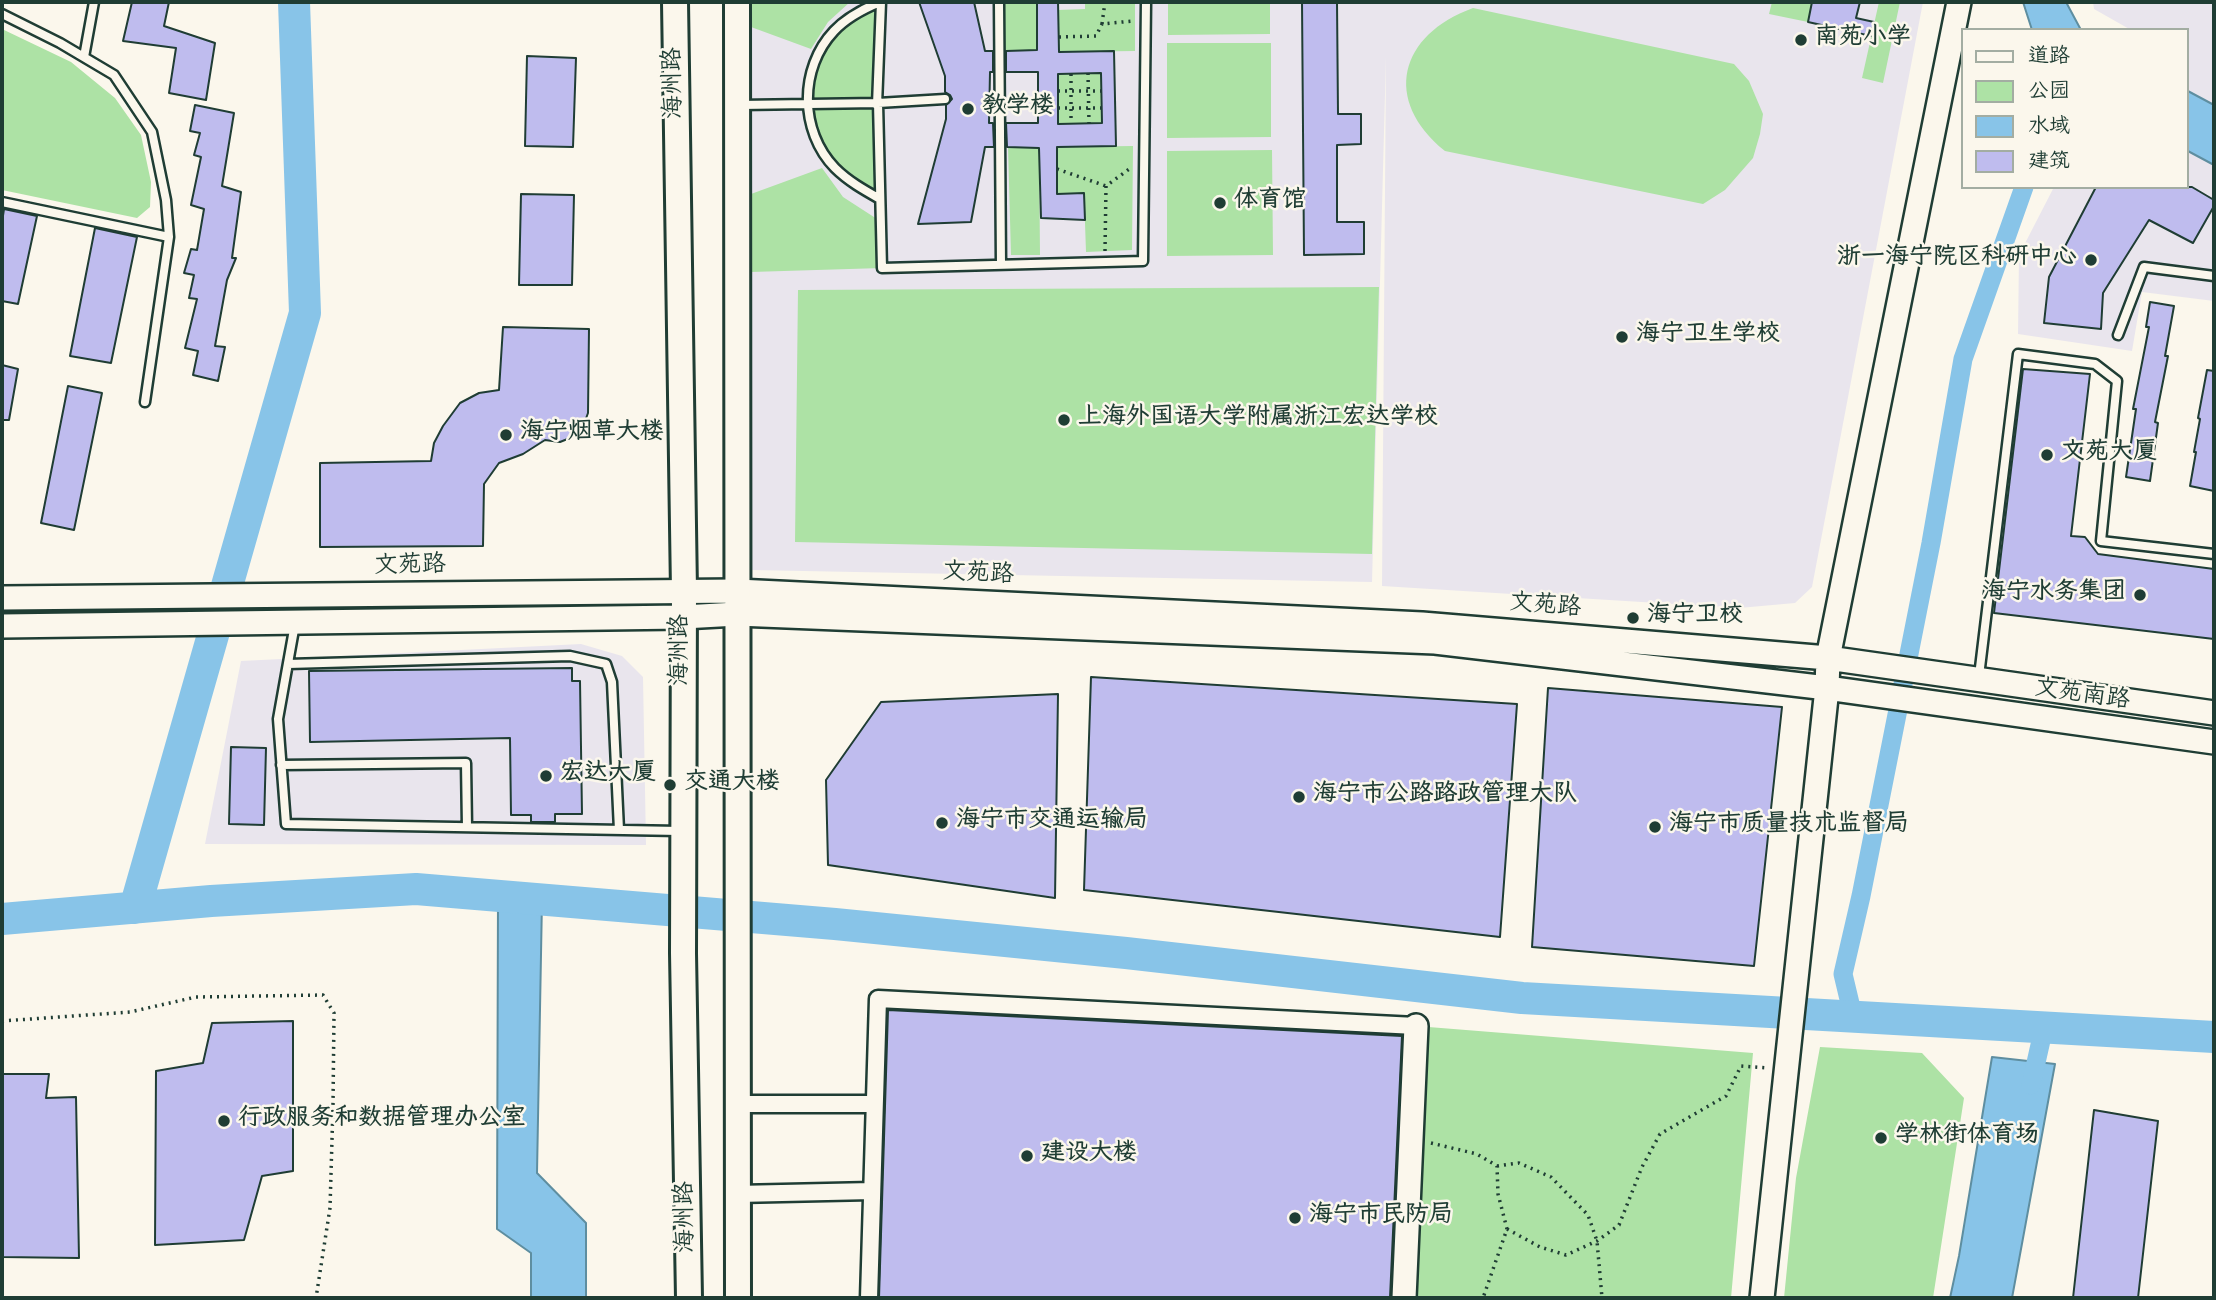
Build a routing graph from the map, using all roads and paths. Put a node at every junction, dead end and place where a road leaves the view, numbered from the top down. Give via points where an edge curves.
1 (94, 2) edge
2 (675, 2) edge
3 (737, 2) edge
4 (880, 2) edge
5 (999, 2) edge
6 (1105, 2) edge
7 (1146, 2) edge
8 (1959, 2) edge
9 (2, 14) edge
10 (1146, 20) junction
11 (1102, 24) junction
12 (1059, 37) dead end
13 (84, 57) junction
14 (1088, 73) dead end
15 (1071, 74) dead end
16 (1101, 90) dead end
17 (1058, 91) dead end
18 (946, 99) dead end
19 (878, 103) junction
20 (737, 105) junction
21 (808, 106) junction
22 (1058, 108) dead end
23 (1101, 108) dead end
24 (1089, 123) dead end
25 (1071, 124) dead end
26 (1144, 157) junction
27 (1057, 169) dead end
28 (1106, 186) junction
29 (880, 199) junction
30 (2, 202) edge
31 (169, 237) junction
32 (1105, 262) junction
33 (1001, 265) junction
34 (2214, 276) edge
35 (2118, 335) dead end
36 (145, 402) dead end
37 (2214, 554) edge
38 (684, 591) junction
39 (2, 598) edge
40 (737, 603) junction
41 (683, 617) junction
42 (289, 621) junction
43 (2, 626) edge
44 (1828, 659) junction
45 (288, 664) junction
46 (1949, 674) joint
47 (1979, 679) junction
48 (1827, 688) junction
49 (1943, 704) joint
50 (2214, 713) edge
51 (2214, 742) edge
52 (281, 765) junction
53 (467, 827) junction
54 (619, 830) junction
55 (682, 831) junction
56 (2, 1021) edge
57 (1416, 1027) joint
58 (1787, 1060) junction
59 (738, 1104) junction
60 (874, 1104) junction
61 (1411, 1139) junction
62 (1496, 1166) junction
63 (872, 1191) junction
64 (737, 1194) junction
65 (1507, 1229) junction
66 (1597, 1241) junction
67 (316, 1298) edge
68 (690, 1298) edge
69 (738, 1298) edge
70 (869, 1298) edge
71 (1404, 1298) edge
72 (1483, 1298) edge
73 (1602, 1298) edge
74 (1762, 1298) edge

1 - 13 lane
2 - 38 main road, 海州路
3 - 20 main road, 海州路
4 - 19 lane
4 - 21 lane via 846,20 824,44 811,74
5 - 33 lane
6 - 11 path
7 - 10 lane
8 - 44 main road
9 - 13 lane
10 - 11 path
10 - 26 lane
11 - 12 path via 1096,36
13 - 31 lane via 114,75 152,132
14 - 24 path
15 - 25 path
16 - 17 path
18 - 19 lane
19 - 21 lane
19 - 29 lane
20 - 21 lane
20 - 40 main road, 海州路
21 - 29 lane via 824,154 846,178
22 - 23 path
26 - 28 path
26 - 32 lane via 1143,261
27 - 28 path
28 - 32 path
29 - 33 lane via 882,268
30 - 31 lane
31 - 36 lane
32 - 33 lane
34 - 35 lane via 2144,267
37 - 47 lane via 2101,541 2117,381 2095,365 2018,354
38 - 39 main road, 文苑路
38 - 40 main road, 文苑路
38 - 41 main road, 海州路
40 - 41 main road, 文苑路
40 - 44 main road, 文苑路 via 1422,624
40 - 48 main road, 文苑路 via 1435,642
40 - 59 main road, 海州路
41 - 42 main road, 文苑路
41 - 55 main road, 海州路
42 - 43 main road, 文苑路
42 - 45 lane
44 - 46 main road, 文苑路
44 - 48 main road
45 - 52 lane via 278,719
45 - 54 lane via 570,656 606,664 612,682
46 - 47 main road, 文苑南路
47 - 50 main road, 文苑南路
48 - 49 main road, 文苑路
48 - 58 main road
49 - 51 main road, 文苑南路
52 - 53 lane via 286,824
52 - 53 lane via 466,763
53 - 54 lane
54 - 55 lane
55 - 68 main road, 海州路
56 - 67 path via 130,1012 196,997 323,995 334,1013 333,1118 330,1208
57 - 60 street via 878,999
57 - 61 main road
58 - 66 path via 1741,1066 1726,1096 1660,1134 1619,1225
58 - 74 main road
59 - 60 street
59 - 64 main road, 海州路
60 - 63 street
61 - 62 path via 1476,1154
61 - 71 main road
62 - 65 path
62 - 66 path via 1519,1163 1551,1177 1588,1215
63 - 64 street
63 - 70 street
64 - 69 main road, 海州路
65 - 66 path via 1566,1255
65 - 72 path
66 - 73 path

